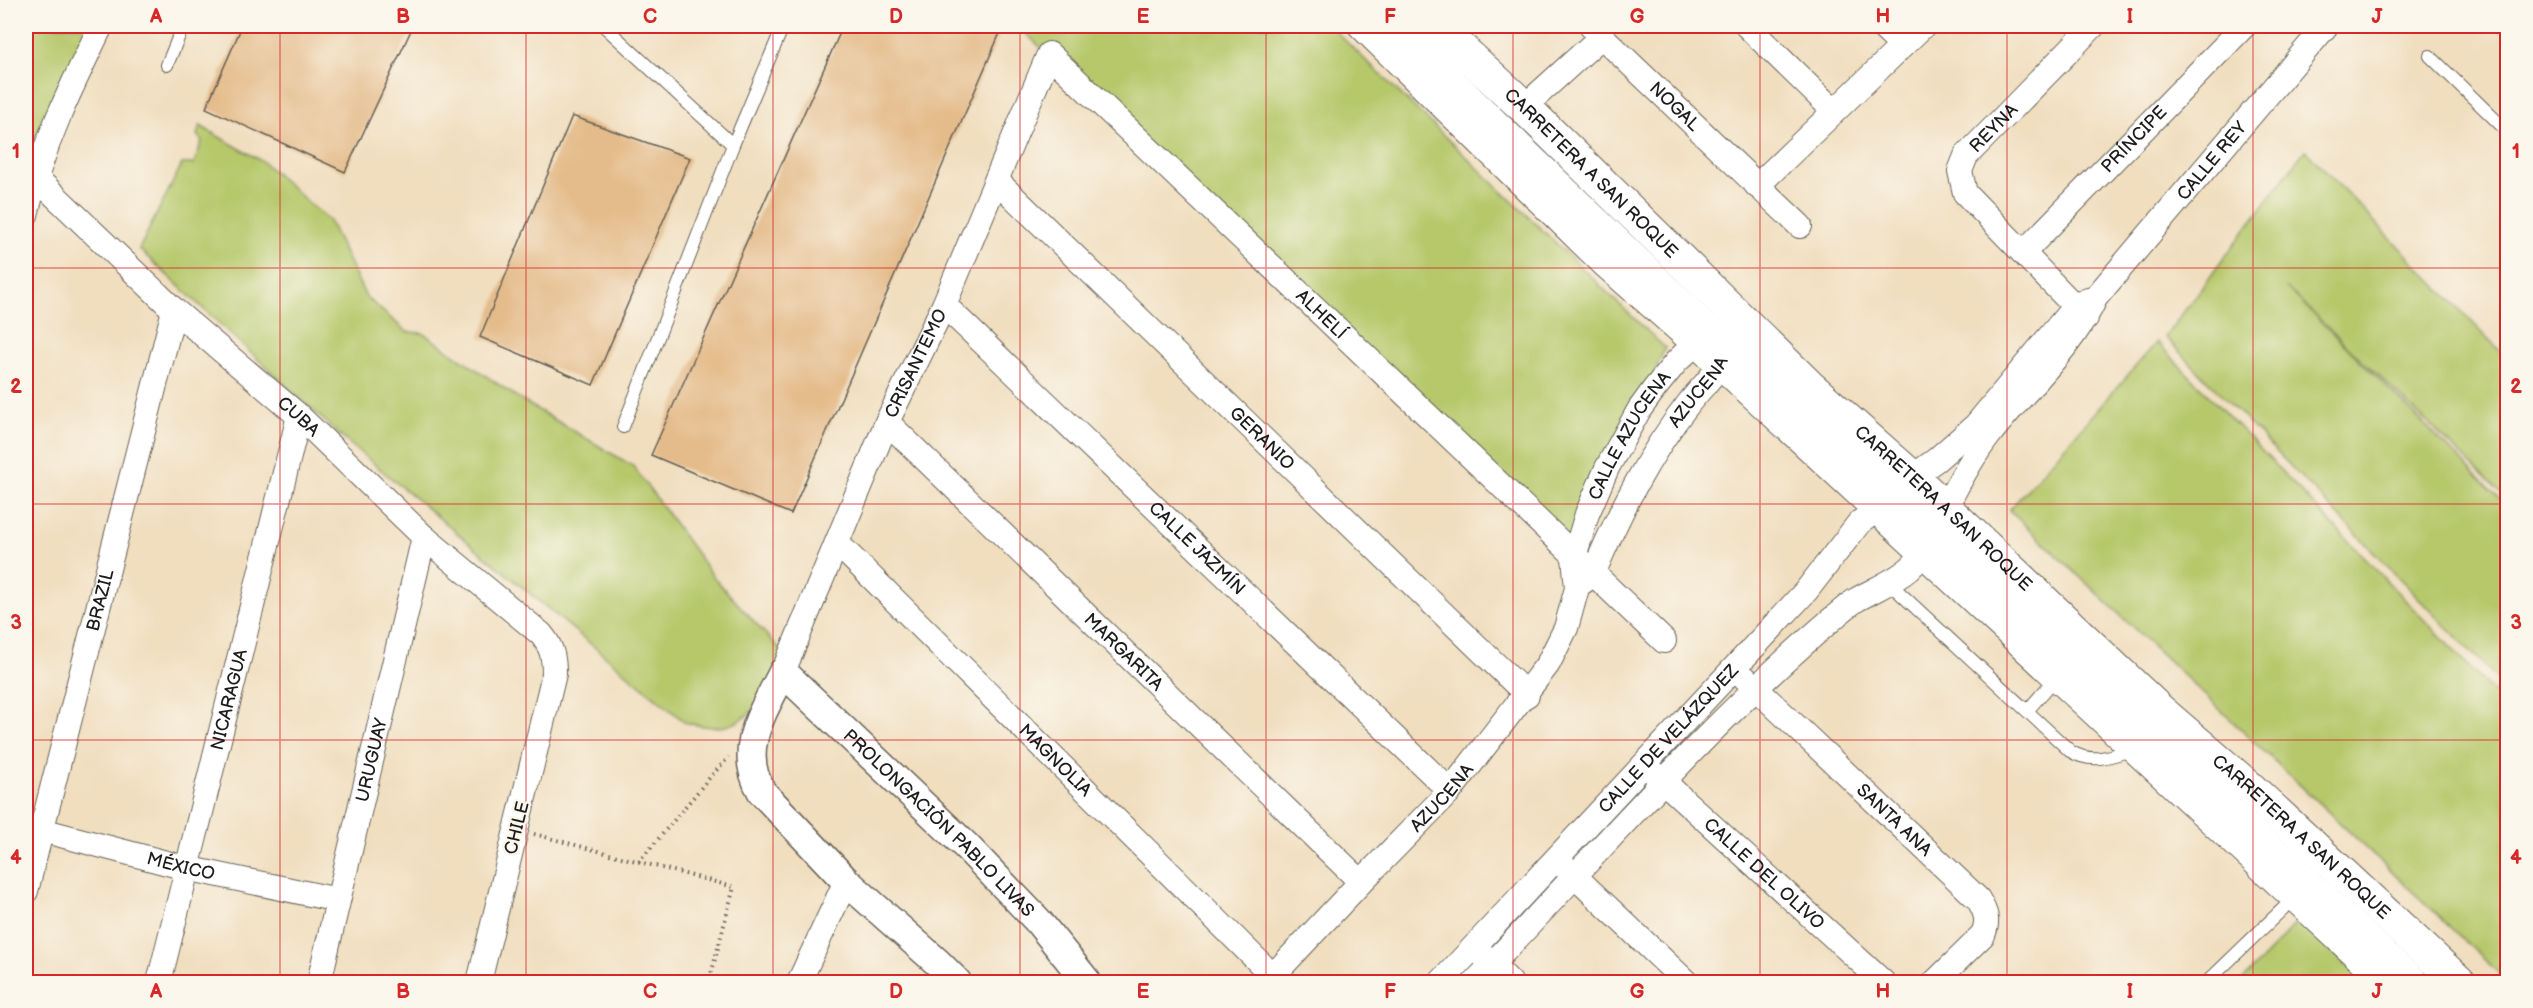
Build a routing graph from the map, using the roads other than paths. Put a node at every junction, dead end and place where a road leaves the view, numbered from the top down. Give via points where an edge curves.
1 (101, 26) edge
2 (183, 26) edge
3 (604, 26) edge
4 (783, 26) edge
5 (1360, 26) edge
6 (1391, 26) edge
7 (1436, 26) edge
8 (1747, 26) edge
9 (1881, 26) edge
10 (1923, 26) edge
11 (2094, 26) edge
12 (2244, 26) edge
13 (2326, 26) edge
14 (1597, 31) edge
15 (1902, 46) junction
16 (1049, 54) joint
17 (2430, 56) dead end
18 (167, 65) dead end
19 (1435, 68) junction
20 (1524, 107) junction
21 (1834, 111) junction
22 (2508, 132) edge
23 (733, 145) junction
24 (30, 172) edge
25 (998, 182) junction
26 (1757, 186) junction
27 (1570, 198) junction
28 (26, 215) edge
29 (1800, 226) dead end
30 (2023, 253) junction
31 (1676, 257) junction
32 (944, 305) junction
33 (2086, 307) junction
34 (174, 310) junction
35 (1714, 346) junction
36 (1809, 386) junction
37 (299, 416) junction
38 (887, 422) junction
39 (623, 428) dead end
40 (1983, 430) junction
41 (1911, 513) junction
42 (424, 537) junction
43 (837, 543) junction
44 (1574, 557) junction
45 (1585, 581) junction
46 (1888, 582) junction
47 (1806, 591) junction
48 (1832, 619) junction
49 (1664, 641) dead end
50 (1734, 668) junction
51 (783, 672) junction
52 (554, 674) joint
53 (2055, 679) junction
54 (1756, 688) junction
55 (1527, 695) junction
56 (2027, 711) junction
57 (2131, 750) junction
58 (1644, 763) junction
59 (1662, 782) junction
60 (1450, 791) junction
61 (33, 828) edge
62 (1556, 859) junction
63 (186, 868) junction
64 (1574, 876) junction
65 (846, 881) junction
66 (1361, 882) junction
67 (26, 891) edge
68 (2293, 899) junction
69 (338, 900) junction
70 (1475, 947) junction
71 (1492, 965) junction
72 (1270, 979) edge
73 (159, 982) edge
74 (319, 982) edge
75 (479, 982) edge
76 (799, 982) edge
77 (957, 982) edge
78 (1087, 982) edge
79 (1441, 982) edge
80 (1475, 982) edge
81 (1510, 982) edge
82 (1686, 982) edge
83 (1883, 982) edge
84 (1935, 982) edge
85 (2207, 982) edge
86 (2383, 982) edge
87 (2411, 982) edge
88 (2459, 982) edge

1 - 24 street
2 - 18 lane
3 - 23 lane
4 - 23 lane
5 - 35 street via 1604,264
6 - 19 main road, CARRETERA A SAN ROQUE
7 - 20 main road, CARRETERA A SAN ROQUE
8 - 21 street
9 - 15 street
10 - 15 street
11 - 30 street, REYNA via 1962,163 1965,193
12 - 30 street, PRÍNCIPE
13 - 33 street, CALLE REY
14 - 20 street
14 - 26 street, NOGAL
15 - 21 street
16 - 25 street, CRISANTEMO
16 - 44 street, ALHELÍ
17 - 22 lane
19 - 20 main road via 1485,94
19 - 27 main road, CARRETERA A SAN ROQUE
20 - 27 main road
20 - 31 main road, CARRETERA A SAN ROQUE
21 - 26 street
23 - 39 lane
24 - 28 street
24 - 34 street, CUBA
25 - 32 street, CRISANTEMO
25 - 55 street, GERANIO
26 - 29 street, NOGAL
27 - 35 main road, CARRETERA A SAN ROQUE
30 - 33 street, REYNA
31 - 35 main road via 1708,303
31 - 36 main road, CARRETERA A SAN ROQUE
32 - 38 street, CRISANTEMO
32 - 60 street, CALLE JAZMÍN
33 - 40 street, CALLE REY
34 - 37 street, CUBA
34 - 61 street, BRAZIL
35 - 36 main road via 1760,351
35 - 41 main road, CARRETERA A SAN ROQUE
35 - 44 street, CALLE AZUCENA via 1677,361 1639,410 1606,468
35 - 45 street, AZUCENA via 1635,483
36 - 41 main road, CARRETERA A SAN ROQUE via 1862,434
37 - 42 street, CUBA
37 - 63 street, NICARAGUA
38 - 43 street, CRISANTEMO
38 - 66 street, MARGARITA
40 - 41 street, CALLE REY via 1967,467
40 - 41 street, CALLE REY via 1942,455
41 - 46 street, CALLE DE VELÁZQUEZ via 1913,565
41 - 47 street, CALLE DE VELÁZQUEZ via 1859,524
41 - 53 street
41 - 87 main road, CARRETERA A SAN ROQUE
41 - 88 main road, CARRETERA A SAN ROQUE via 1998,559
42 - 52 street, CUBA via 541,634 554,654
42 - 69 street, URUGUAY
43 - 51 street, CRISANTEMO
43 - 72 street, MAGNOLIA
44 - 45 street, AZUCENA
45 - 49 street
45 - 55 street, AZUCENA via 1548,664
46 - 48 street, CALLE DE VELÁZQUEZ
46 - 56 lane
47 - 48 street
47 - 50 street, CALLE DE VELÁZQUEZ
48 - 54 street, CALLE DE VELÁZQUEZ
50 - 54 street, SANTA ANA
50 - 58 street, CALLE DE VELÁZQUEZ
51 - 65 street via 753,733 753,773 762,792
51 - 78 street, PROLONGACIÓN PABLO LIVAS via 966,846 1038,921
52 - 75 street, CHILE
53 - 56 lane
53 - 57 street
54 - 59 street, CALLE DE VELÁZQUEZ
54 - 84 street, SANTA ANA via 1978,899 1985,910 1987,926 1983,935
55 - 60 street, AZUCENA
56 - 57 lane via 2082,758 2104,759
57 - 68 street
58 - 59 street, CALLE DEL OLIVO
58 - 62 street, CALLE DE VELÁZQUEZ
59 - 64 street, CALLE DE VELÁZQUEZ
59 - 83 street, CALLE DEL OLIVO
60 - 66 street, AZUCENA
61 - 63 street, MÉXICO
61 - 67 street, BRAZIL
62 - 64 street
62 - 70 street, CALLE DE VELÁZQUEZ
63 - 69 street, MÉXICO
63 - 73 street, NICARAGUA
64 - 71 street, CALLE DE VELÁZQUEZ
64 - 82 street
65 - 76 street
65 - 77 street
66 - 72 street, AZUCENA
68 - 85 lane
68 - 86 street
69 - 74 street, URUGUAY
70 - 71 street
70 - 79 street, CALLE DE VELÁZQUEZ
71 - 80 street, CALLE DE VELÁZQUEZ
71 - 81 street

